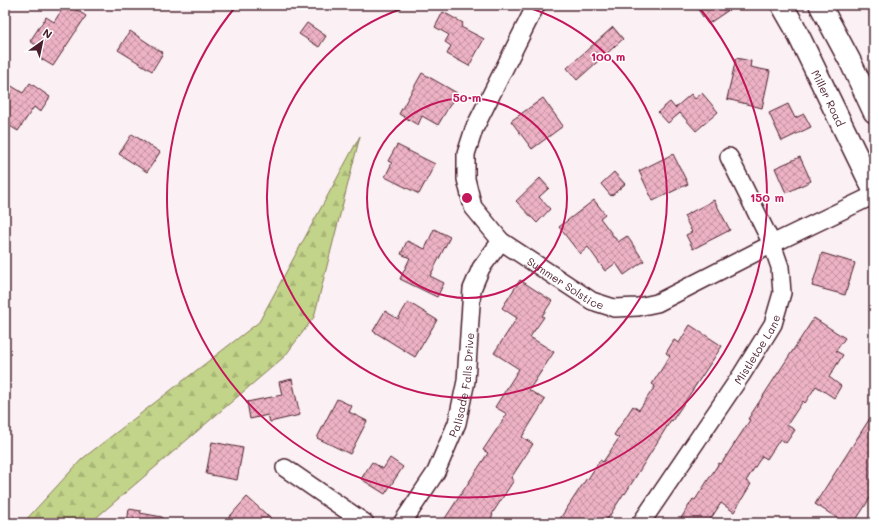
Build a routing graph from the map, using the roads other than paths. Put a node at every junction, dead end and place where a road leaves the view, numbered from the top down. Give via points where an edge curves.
1 (536, 5) edge
2 (782, 5) edge
3 (820, 5) edge
4 (874, 112) edge
5 (730, 157) dead end
6 (874, 191) edge
7 (874, 195) edge
8 (501, 240) junction
9 (772, 244) junction
10 (285, 468) dead end
11 (365, 523) edge
12 (402, 523) edge
13 (641, 523) edge

1 - 8 street, Summer Solstice via 474,129 466,154 466,179 473,207
2 - 6 main road, Miller Road
3 - 4 main road
5 - 9 street, Mistletoe Lane
7 - 9 street, Summer Solstice
8 - 9 street, Summer Solstice via 592,301 614,308 657,303
8 - 12 street, Palisade Falls Drive via 481,268 472,290 466,381 457,423 436,472
9 - 13 street, Mistletoe Lane via 780,267 782,293 772,324 742,374
10 - 11 street

